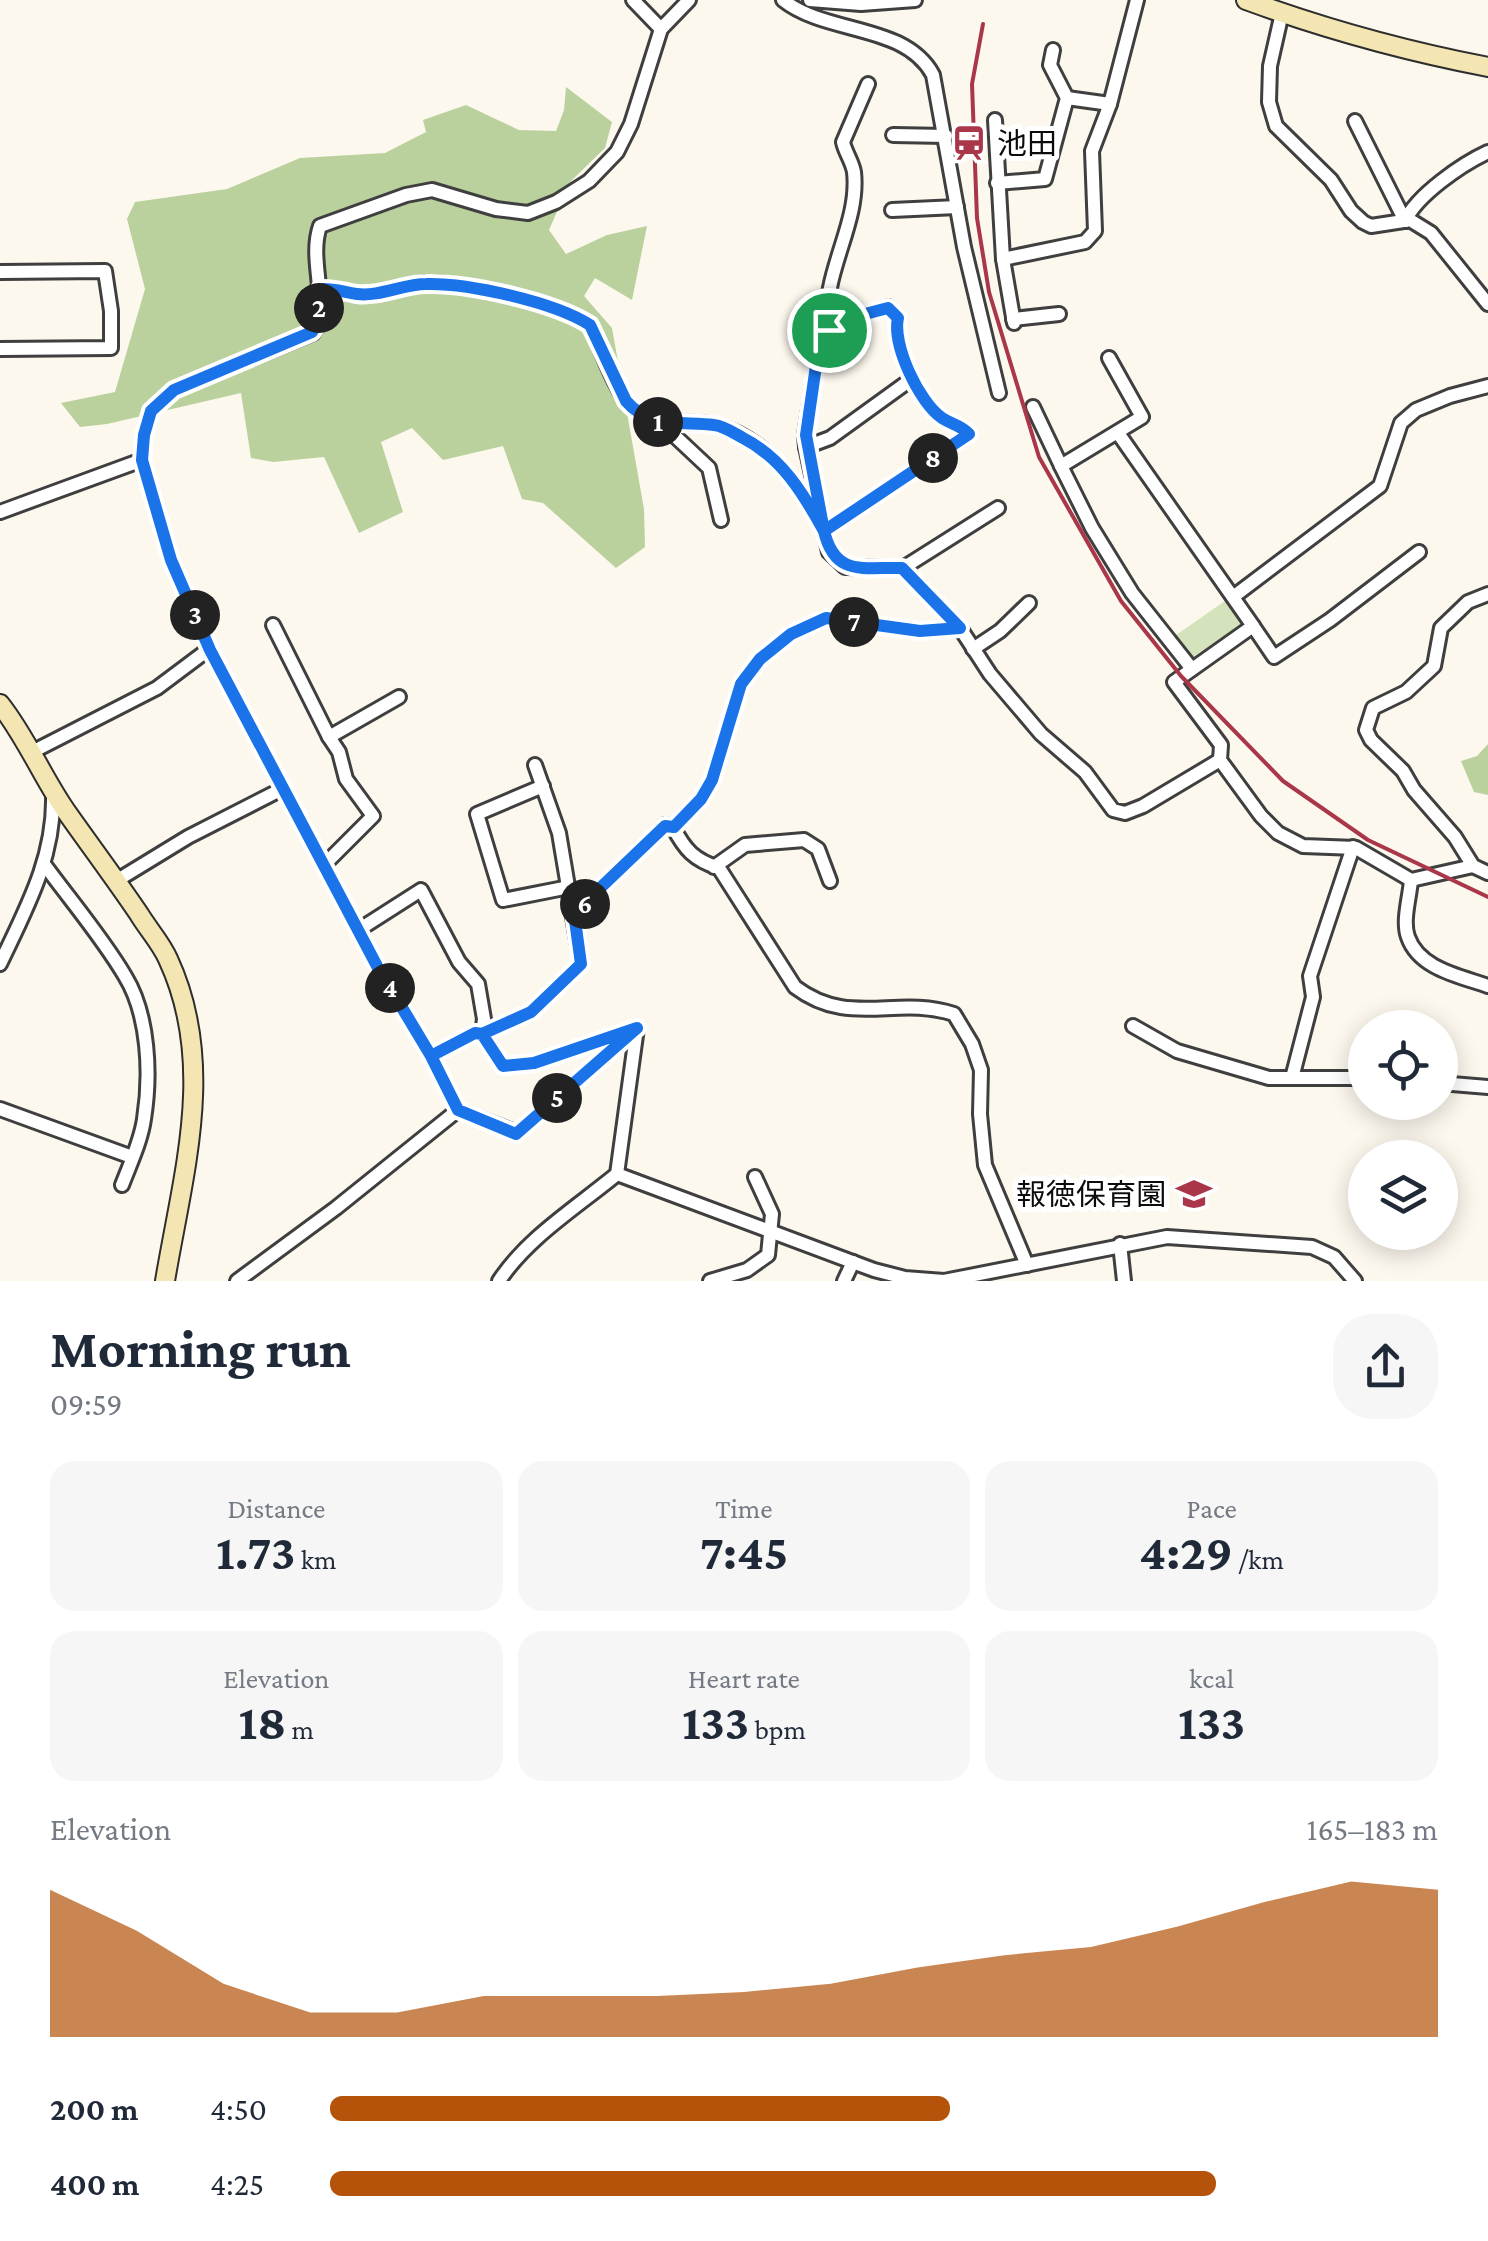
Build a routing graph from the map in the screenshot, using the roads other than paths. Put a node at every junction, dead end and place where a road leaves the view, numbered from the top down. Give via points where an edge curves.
1 (633, 0) edge
2 (689, 0) edge
3 (783, 0) edge
4 (810, 0) edge
5 (915, 0) edge
6 (1136, 0) edge
7 (1246, 0) edge
8 (1282, 13) junction
9 (662, 29) junction
10 (1052, 50) dead end
11 (1488, 67) edge
12 (868, 84) dead end
13 (1066, 98) junction
14 (1110, 104) junction
15 (996, 120) dead end
16 (1355, 121) dead end
17 (893, 135) dead end
18 (946, 136) junction
19 (1488, 152) edge
20 (998, 184) junction
21 (958, 207) junction
22 (892, 210) dead end
23 (1405, 221) junction
24 (1004, 259) junction
25 (0, 272) edge
26 (320, 289) junction
27 (1488, 304) edge
28 (1059, 314) dead end
29 (829, 330) junction
30 (0, 349) edge
31 (1108, 358) dead end
32 (914, 378) junction
33 (1488, 386) edge
34 (998, 392) dead end
35 (1032, 407) dead end
36 (662, 423) junction
37 (1118, 432) junction
38 (806, 447) junction
39 (142, 460) junction
40 (1061, 466) junction
41 (998, 508) dead end
42 (0, 512) edge
43 (721, 520) dead end
44 (824, 531) junction
45 (1419, 552) dead end
46 (902, 568) junction
47 (1488, 594) edge
48 (1232, 597) junction
49 (1029, 603) dead end
50 (273, 625) dead end
51 (1252, 626) junction
52 (960, 628) junction
53 (973, 649) junction
54 (210, 650) junction
55 (1192, 669) junction
56 (399, 697) dead end
57 (0, 704) edge
58 (329, 737) junction
59 (32, 752) junction
60 (1220, 760) junction
61 (535, 766) dead end
62 (542, 786) junction
63 (282, 789) junction
64 (54, 794) junction
65 (674, 827) junction
66 (1353, 847) junction
67 (44, 864) junction
68 (325, 864) junction
69 (1474, 866) junction
70 (714, 867) junction
71 (1488, 873) edge
72 (116, 880) junction
73 (1411, 880) junction
74 (830, 881) dead end
75 (570, 887) junction
76 (574, 913) junction
77 (360, 929) junction
78 (6, 938) edge
79 (0, 964) edge
80 (1488, 986) edge
81 (1134, 1026) dead end
82 (637, 1028) junction
83 (482, 1034) junction
84 (431, 1056) junction
85 (1292, 1078) junction
86 (1348, 1078) edge
87 (1458, 1084) edge
88 (1488, 1087) edge
89 (0, 1109) edge
90 (458, 1110) junction
91 (132, 1158) junction
92 (617, 1174) junction
93 (756, 1176) dead end
94 (122, 1185) dead end
95 (769, 1232) junction
96 (1120, 1244) junction
97 (853, 1262) junction
98 (1027, 1265) junction
99 (748, 1275) edge
100 (165, 1281) edge
101 (237, 1281) edge
102 (499, 1281) edge
103 (710, 1281) edge
104 (844, 1281) edge
105 (1124, 1281) edge
106 (1355, 1281) edge

1 - 9 street
2 - 9 street
3 - 18 street via 924,58
4 - 5 street
6 - 14 street
7 - 8 street
8 - 11 street
8 - 23 street via 1270,66 1276,126 1332,180 1363,222
9 - 26 street via 631,124 588,181 528,213 432,190 320,226 314,244
10 - 13 street via 1050,65
12 - 29 street via 843,142 854,169 827,295
13 - 14 street
13 - 20 street via 1045,179
14 - 24 street via 1092,151 1095,231 1085,242
15 - 20 street
16 - 23 street
17 - 18 street
18 - 21 street
19 - 23 street via 1438,186
20 - 24 street
21 - 22 street
21 - 34 street
23 - 27 street via 1431,232
24 - 28 street via 1014,321
25 - 30 street via 105,271 112,311 111,348
26 - 36 street via 358,295 426,284 506,295 578,317 590,325 626,401
26 - 39 street via 312,332 164,397 151,411
29 - 32 street via 888,308 898,318 899,350
29 - 38 street via 819,345
31 - 37 street via 1142,416
32 - 38 street via 830,438
32 - 44 street via 940,417 969,434
33 - 48 street via 1416,410 1402,424 1380,486
35 - 40 street
36 - 43 street via 709,468
36 - 44 street via 718,425 764,449 800,489
37 - 40 street
37 - 48 street
38 - 44 street
39 - 42 street
39 - 54 street via 171,560
40 - 55 street via 1132,592
41 - 46 street
44 - 46 street via 829,552 845,567
45 - 51 street via 1274,658
46 - 52 street
47 - 69 street via 1468,602 1441,628 1434,666 1406,692 1373,708 1366,730
48 - 51 street
49 - 53 street
50 - 58 street
51 - 55 street
52 - 53 street
52 - 65 street via 920,631 826,618 791,634 741,684 712,780
53 - 60 street via 1113,810 1143,806
54 - 59 street via 156,688
54 - 63 street
55 - 60 street via 1174,682 1221,746
56 - 58 street
57 - 59 street
58 - 68 street via 346,780 373,816
59 - 64 street
60 - 66 street via 1278,832 1303,846
61 - 62 street
62 - 75 street
62 - 75 street via 477,814 503,900
63 - 68 street
63 - 72 street
64 - 67 street
64 - 72 street
65 - 70 street via 686,851
65 - 76 street via 665,826
66 - 73 street
66 - 85 street via 1310,976 1313,997
67 - 78 street
67 - 91 street via 126,978 137,1004 147,1086
68 - 77 street
69 - 71 street
69 - 73 street
70 - 74 street via 744,844 804,840 818,849
70 - 98 street via 795,986 810,998 833,1008 928,1006 954,1014 981,1070 985,1165
72 - 100 street via 167,956 191,1024 195,1104
73 - 80 street via 1406,935 1417,952 1433,966
75 - 76 street
76 - 83 street via 581,964 531,1012
77 - 83 street via 421,890 478,984
77 - 84 street
78 - 79 street
81 - 85 street via 1177,1051 1270,1078
82 - 83 street via 534,1063 503,1066
82 - 90 street via 516,1134
82 - 92 street
83 - 84 street
84 - 90 street
85 - 86 street
87 - 88 street
89 - 91 street
90 - 101 street
91 - 94 street
92 - 95 street
92 - 102 street via 510,1264
93 - 95 street via 772,1214
95 - 97 street
95 - 99 street via 768,1255
96 - 98 street
96 - 105 street
96 - 106 street via 1167,1238 1312,1247 1334,1257
97 - 98 street via 905,1278 944,1281
97 - 104 street
99 - 103 street

